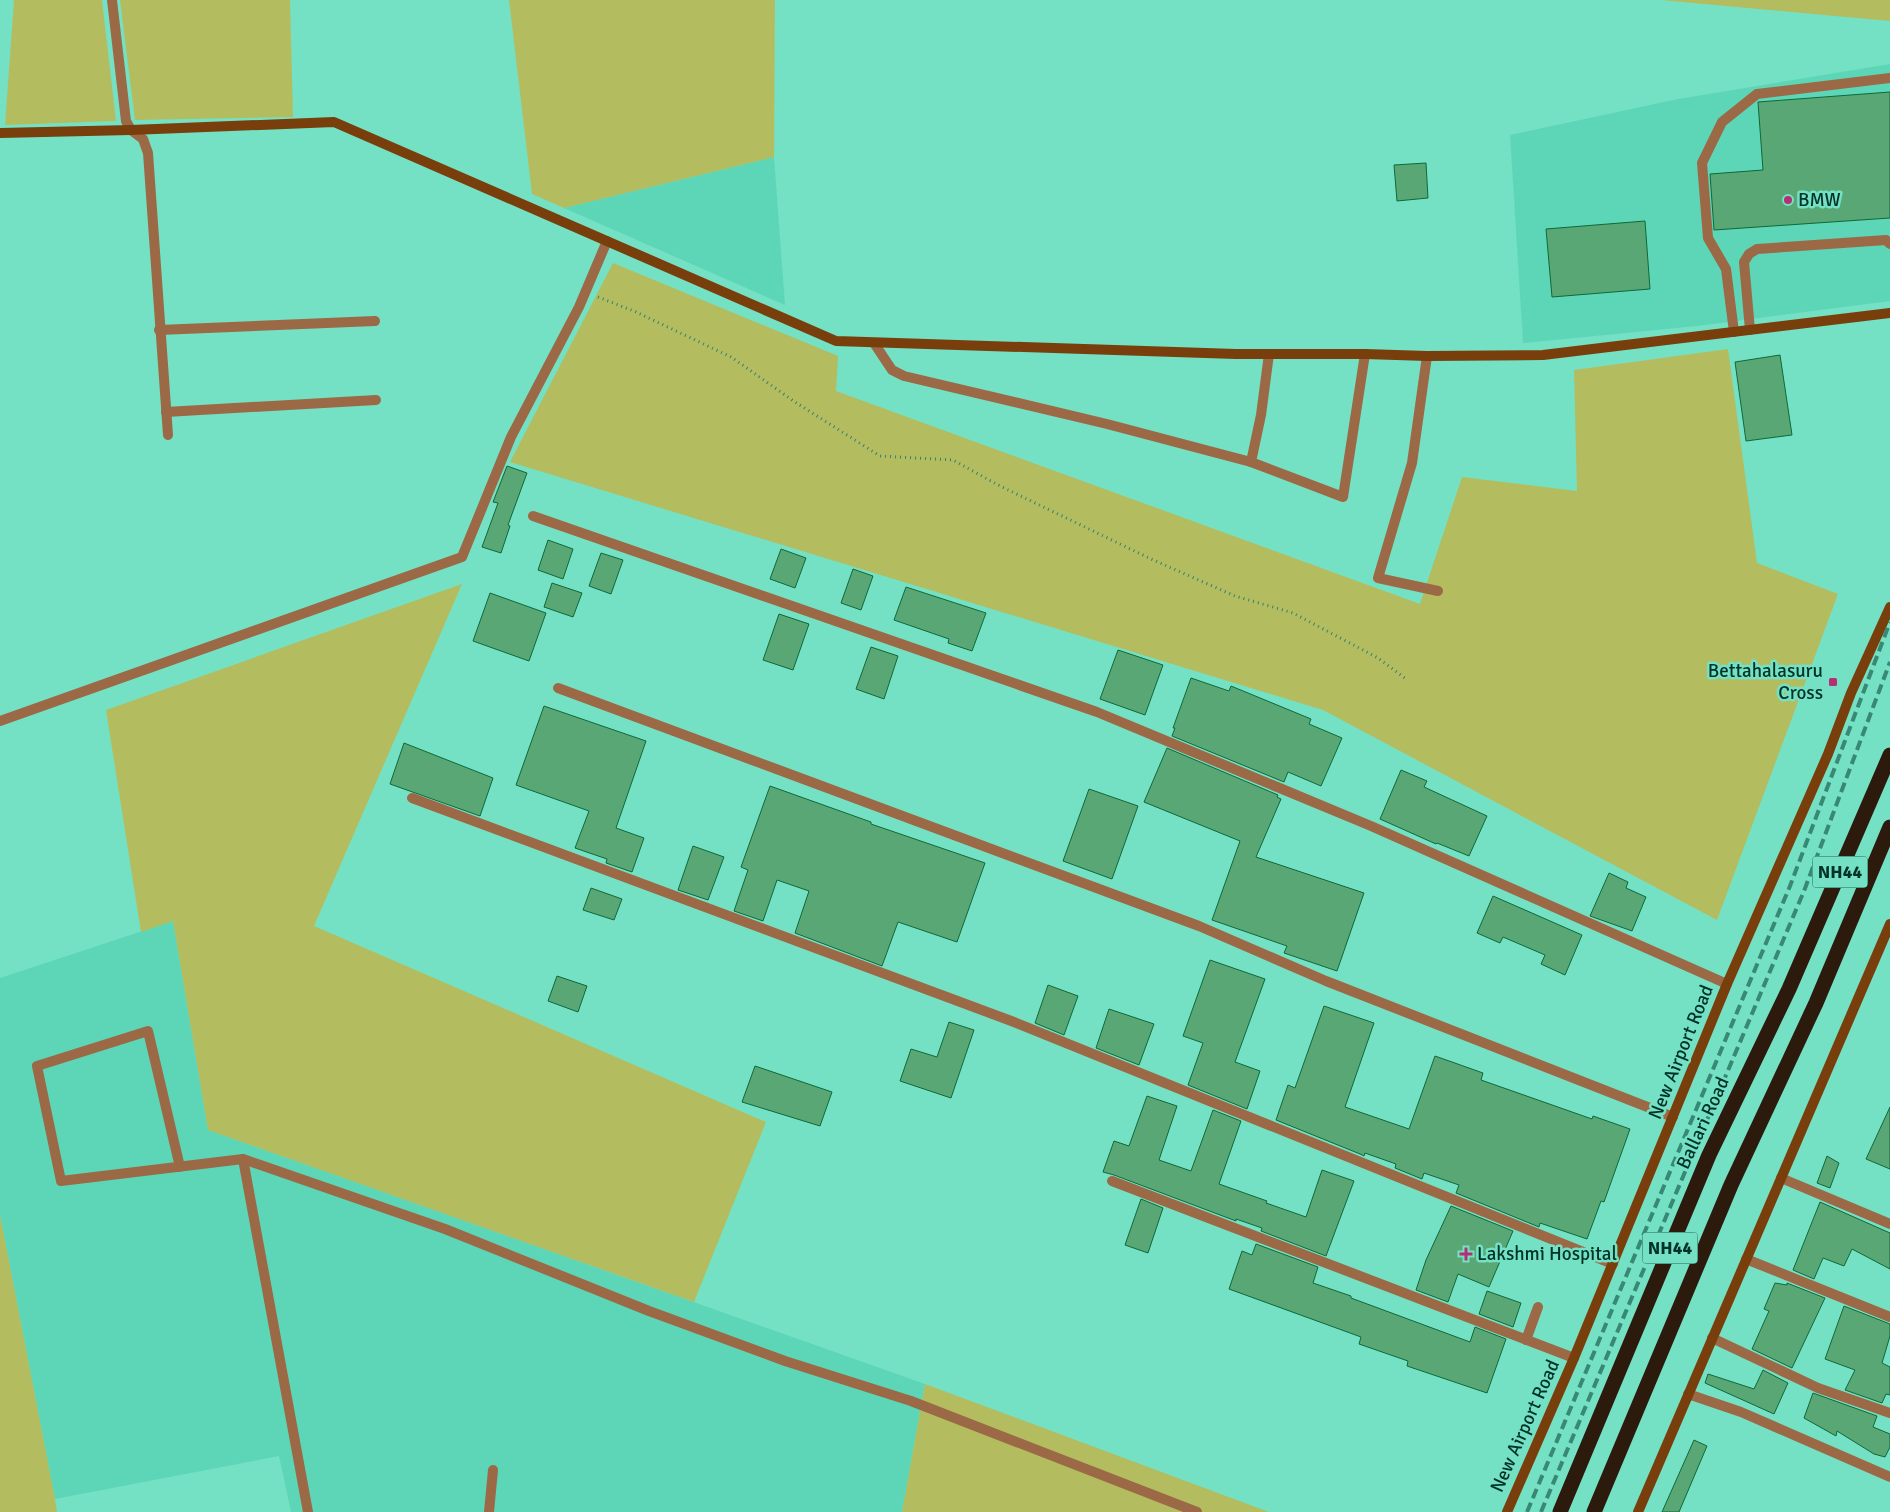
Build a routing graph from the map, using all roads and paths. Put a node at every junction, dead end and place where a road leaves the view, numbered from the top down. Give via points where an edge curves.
1 (112, 0) edge
2 (1890, 78) edge
3 (131, 130) junction
4 (0, 133) edge
5 (607, 241) junction
6 (1890, 244) edge
7 (585, 292) junction
8 (1890, 313) edge
9 (375, 321) dead end
10 (160, 330) junction
11 (1750, 330) junction
12 (1734, 332) junction
13 (874, 343) junction
14 (1269, 354) junction
15 (1365, 354) junction
16 (1427, 356) junction
17 (376, 400) dead end
18 (166, 412) junction
19 (168, 435) dead end
20 (1251, 462) junction
21 (533, 516) dead end
22 (1438, 591) dead end
23 (1890, 607) edge
24 (1406, 679) dead end
25 (558, 688) dead end
26 (0, 721) edge
27 (1890, 755) edge
28 (412, 798) dead end
29 (1890, 827) edge
30 (1890, 924) edge
31 (1727, 984) junction
32 (1673, 1117) junction
33 (243, 1159) junction
34 (180, 1167) junction
35 (1781, 1178) junction
36 (1112, 1181) dead end
37 (1890, 1224) edge
38 (1746, 1259) junction
39 (1613, 1264) junction
40 (1538, 1307) dead end
41 (1890, 1317) edge
42 (1712, 1338) junction
43 (1526, 1340) junction
44 (1574, 1358) junction
45 (1688, 1394) junction
46 (1890, 1413) edge
47 (493, 1470) dead end
48 (1890, 1477) edge
49 (308, 1512) edge
50 (489, 1512) edge
51 (1196, 1512) edge
52 (1507, 1512) edge
53 (1560, 1512) edge
54 (1594, 1512) edge
55 (1638, 1512) edge

1 - 3 street via 126,121
2 - 12 street via 1757,94 1722,122 1702,164 1708,238 1726,269
3 - 4 street
3 - 5 street via 334,122
3 - 10 street via 144,139 148,154
5 - 7 street
5 - 13 street via 836,341
6 - 11 street via 1886,240 1757,249 1744,262
7 - 24 path via 731,357 880,456 953,460 1151,559 1235,596 1293,613 1378,658
7 - 26 street via 511,437 462,557
8 - 11 street
9 - 10 street
10 - 18 street
11 - 12 street
12 - 16 street via 1543,355
13 - 14 street
13 - 20 street via 892,370 904,376
14 - 15 street
14 - 20 street
15 - 16 street
15 - 20 street via 1343,497
16 - 22 street via 1412,463 1378,578
17 - 18 street
18 - 19 street
21 - 31 street via 1097,712 1371,826
23 - 31 street, New Airport Road via 1850,693 1828,754
25 - 32 street via 1199,926 1326,981
27 - 53 highway, Ballari Road / NH44 via 1789,989 1709,1156
28 - 39 street via 1014,1022
29 - 54 highway, NH44 via 1816,1003 1731,1185
30 - 35 street
31 - 32 street, New Airport Road
32 - 39 street, New Airport Road
33 - 34 street
33 - 49 street
33 - 51 street via 445,1229 649,1311 910,1402
34 - 34 street via 61,1181 37,1066 148,1031
35 - 37 street
35 - 38 street
36 - 43 street
38 - 41 street
38 - 42 street
39 - 44 street, New Airport Road
40 - 43 street
42 - 45 street
42 - 46 street via 1818,1388
43 - 44 street
44 - 52 street, New Airport Road
45 - 48 street via 1741,1412
45 - 55 street
47 - 50 street

